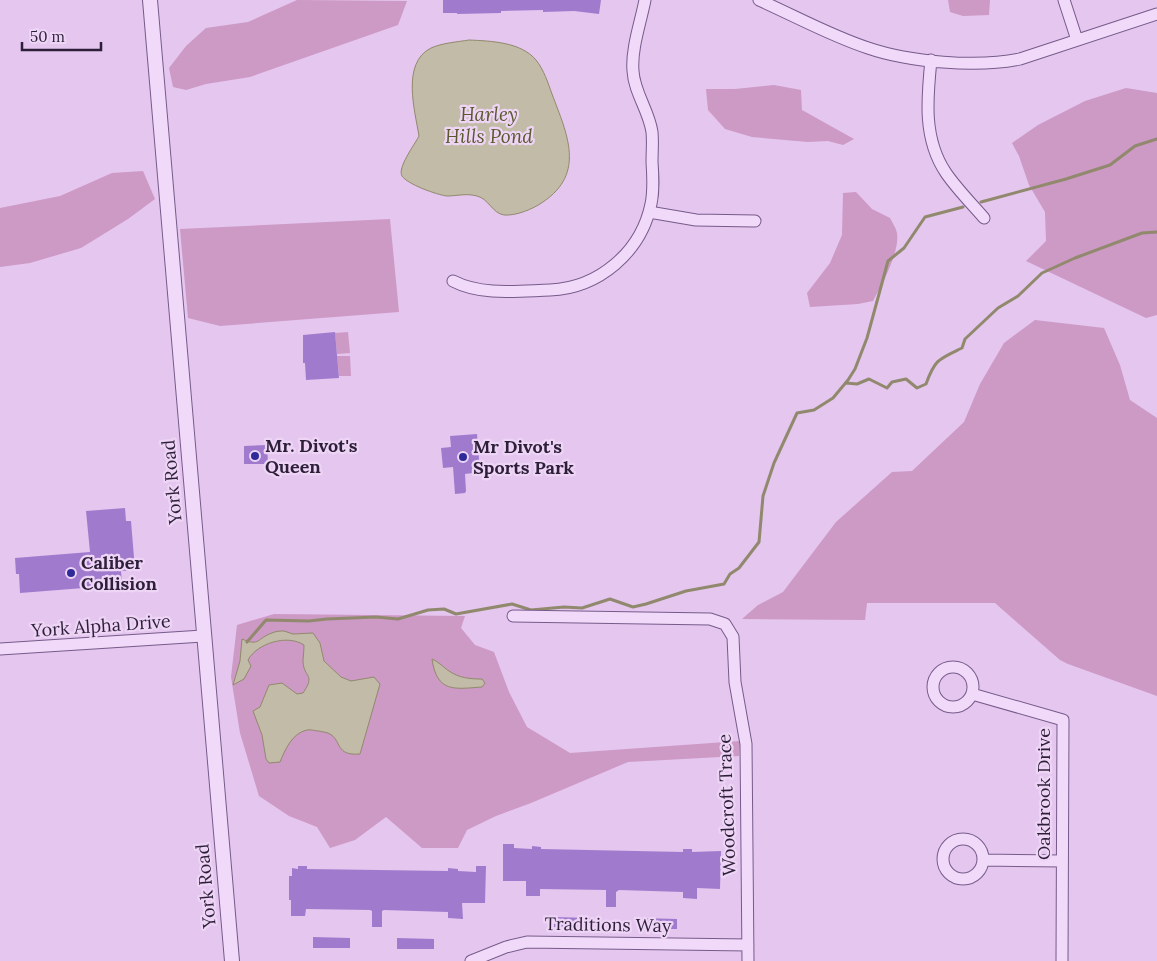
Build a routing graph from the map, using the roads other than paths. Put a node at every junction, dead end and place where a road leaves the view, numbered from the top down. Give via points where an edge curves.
1 (150, 0) edge
2 (645, 0) edge
3 (760, 0) edge
4 (1064, 0) edge
5 (780, 4) edge
6 (1157, 14) edge
7 (1077, 40) junction
8 (931, 60) junction
9 (649, 212) junction
10 (984, 218) dead end
11 (755, 221) dead end
12 (453, 281) dead end
13 (512, 616) dead end
14 (203, 636) junction
15 (0, 649) edge
16 (972, 694) dead end
17 (983, 860) dead end
18 (1062, 861) junction
19 (748, 945) junction
20 (232, 961) edge
21 (471, 961) edge
22 (748, 961) edge
23 (1062, 961) edge

1 - 14 street, York Road
2 - 9 street via 632,68 652,133
3 - 5 street
4 - 7 street
5 - 8 street via 868,48
6 - 7 street
7 - 8 street via 1008,61
8 - 10 street via 928,118 933,148 946,173
9 - 11 street via 696,220
9 - 12 street via 626,255 579,285 555,290 480,290
13 - 19 street, Woodcroft Trace via 710,619 728,628 733,637 735,682 746,744
14 - 15 street, York Alpha Drive
14 - 20 street, York Road
16 - 18 street, Oakbrook Drive via 1063,720
17 - 18 street
18 - 23 street, Oakbrook Drive
19 - 21 street, Traditions Way via 527,942
19 - 22 street, Woodcroft Trace

